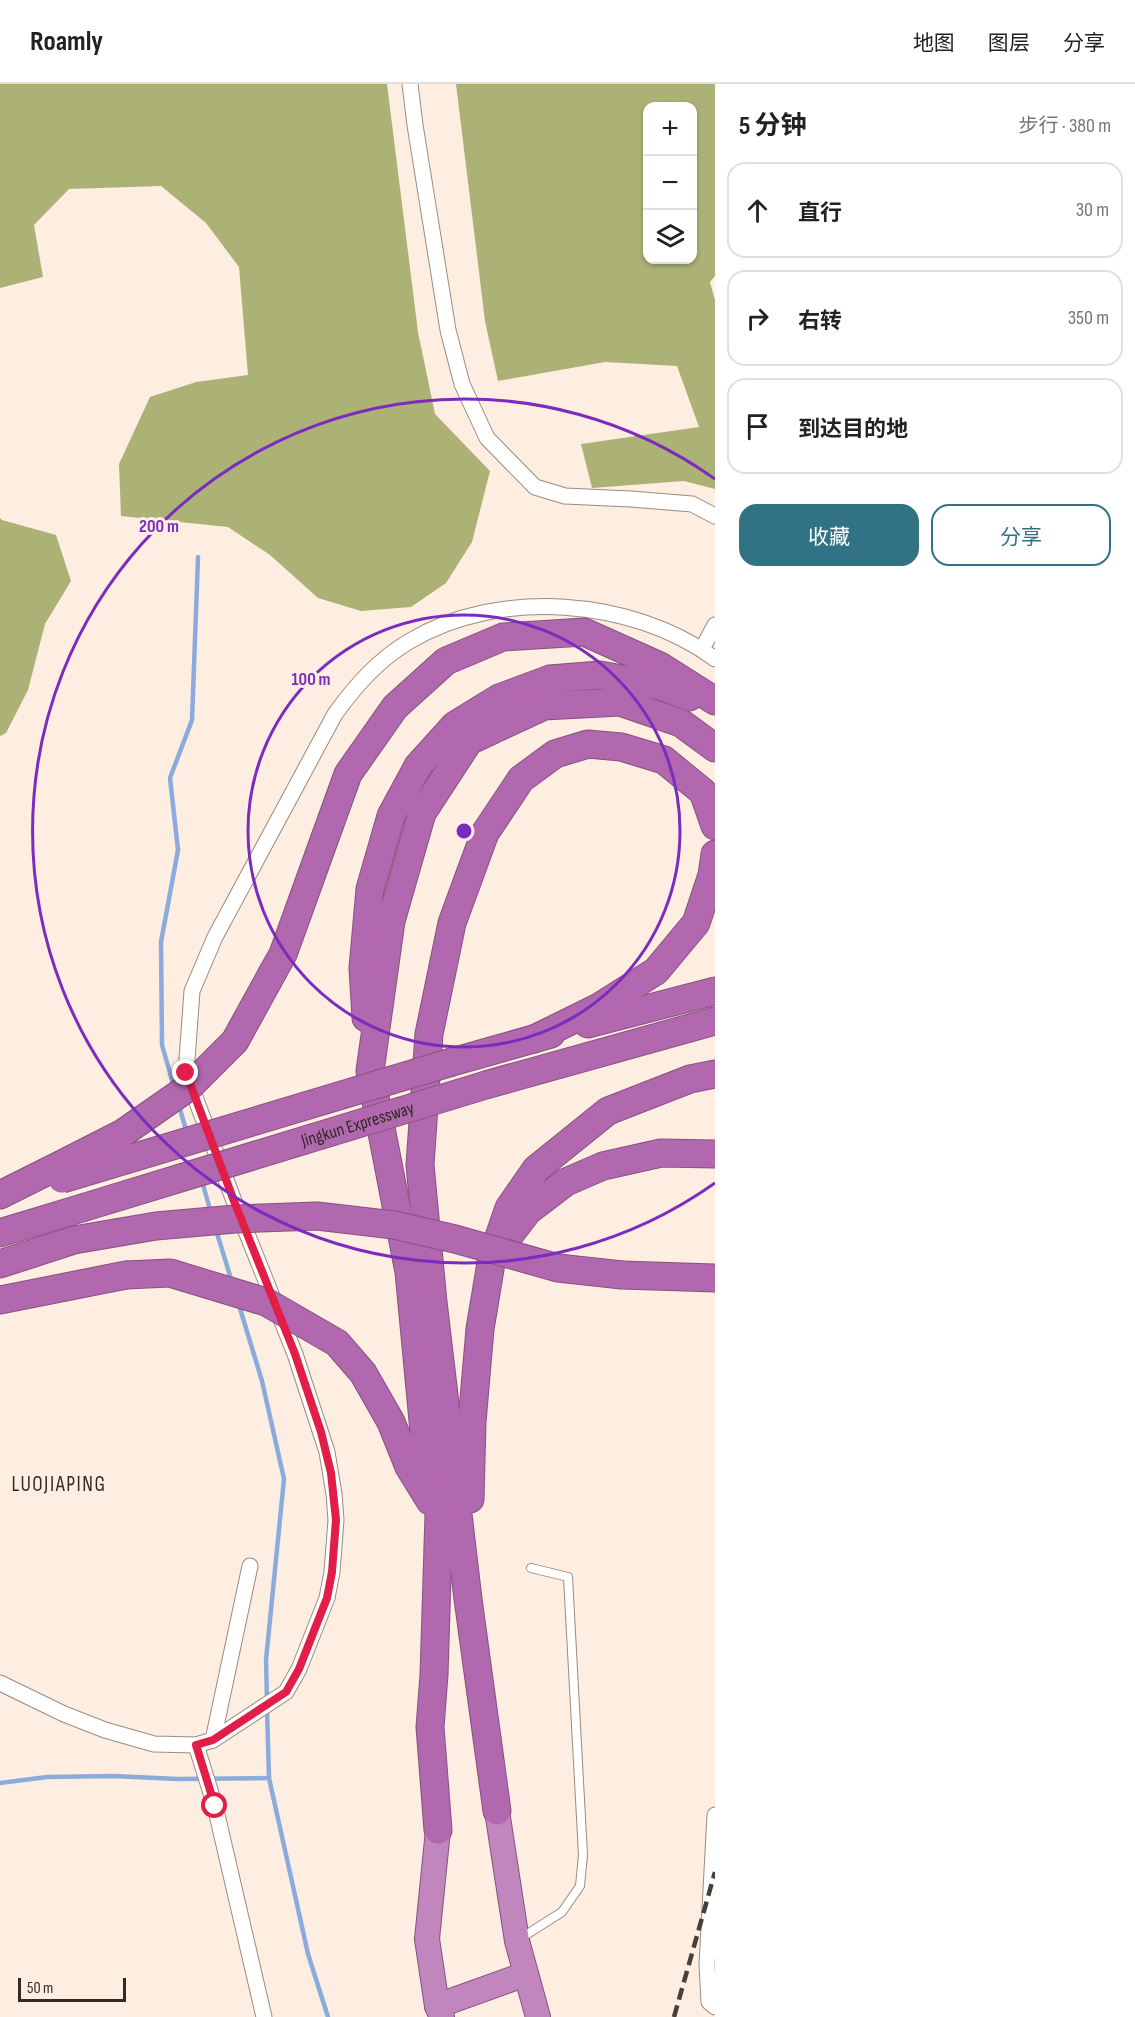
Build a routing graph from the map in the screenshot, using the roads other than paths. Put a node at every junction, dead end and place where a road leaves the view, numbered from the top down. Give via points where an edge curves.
1 (410, 84) edge
2 (715, 516) edge
3 (715, 625) edge
4 (702, 649) junction
5 (715, 659) edge
6 (715, 701) edge
7 (715, 707) edge
8 (715, 748) edge
9 (715, 826) edge
10 (715, 854) edge
11 (715, 991) edge
12 (715, 1021) edge
13 (534, 1039) junction
14 (370, 1071) junction
15 (715, 1074) edge
16 (715, 1154) edge
17 (65, 1170) junction
18 (0, 1196) edge
19 (0, 1233) edge
20 (492, 1257) junction
21 (0, 1264) edge
22 (715, 1278) edge
23 (0, 1300) edge
24 (439, 1514) junction
25 (250, 1566) dead end
26 (531, 1568) dead end
27 (468, 1599) junction
28 (0, 1683) edge
29 (213, 1740) junction
30 (196, 1745) junction
31 (497, 1811) joint
32 (715, 1815) edge
33 (438, 1830) joint
34 (518, 1941) junction
35 (526, 1974) junction
36 (715, 2007) edge
37 (440, 2012) edge
38 (264, 2017) edge
39 (538, 2017) edge

1 - 2 street via 448,330 462,384 488,438 535,487 565,496 692,504
3 - 4 street
4 - 5 street
4 - 29 street via 655,627 580,609 530,607 495,611 428,631 393,652 361,680 335,714 215,937 192,991 186,1073 295,1354 321,1432 334,1494 335,1546 327,1598 286,1692
6 - 17 highway, bridge via 660,666 584,632 504,637 446,661 395,707 348,774 283,954 235,1041 189,1087
7 - 14 highway via 660,686 600,675 550,679 499,698 455,725 418,766 391,816 370,889 363,968
8 - 14 highway via 681,723 620,702 544,706 469,741 422,813 391,921
9 - 27 highway via 703,792 664,760 621,747 588,744 555,754 521,779 485,833 452,923 429,1034 420,1165
10 - 13 highway via 696,923 656,971 599,1007
11 - 13 highway, Jingkun Expressway
12 - 19 highway, Jingkun Expressway, bridge via 489,1084
13 - 17 highway, Jingkun Expressway, bridge
14 - 24 highway via 409,1272 426,1453
15 - 20 highway via 690,1079 608,1111 536,1169 509,1208
16 - 20 highway via 661,1153 603,1166 566,1182 528,1211
17 - 18 highway, Jingkun Expressway
20 - 27 highway via 480,1329 472,1422
21 - 22 highway, bridge via 74,1240 115,1233 235,1219 317,1216 394,1225 558,1268
23 - 24 highway, bridge via 126,1275 170,1273 266,1302 337,1343 363,1373 391,1422 409,1467
24 - 33 highway via 430,1727
25 - 29 street
26 - 34 lane via 568,1577 583,1855 580,1886 562,1912
27 - 31 highway
28 - 30 street via 105,1730 154,1744
29 - 30 street
30 - 38 street via 215,1806
31 - 34 highway
32 - 36 street via 706,1965 709,2002
33 - 37 highway via 427,1939
34 - 35 highway
35 - 37 highway
35 - 39 highway

